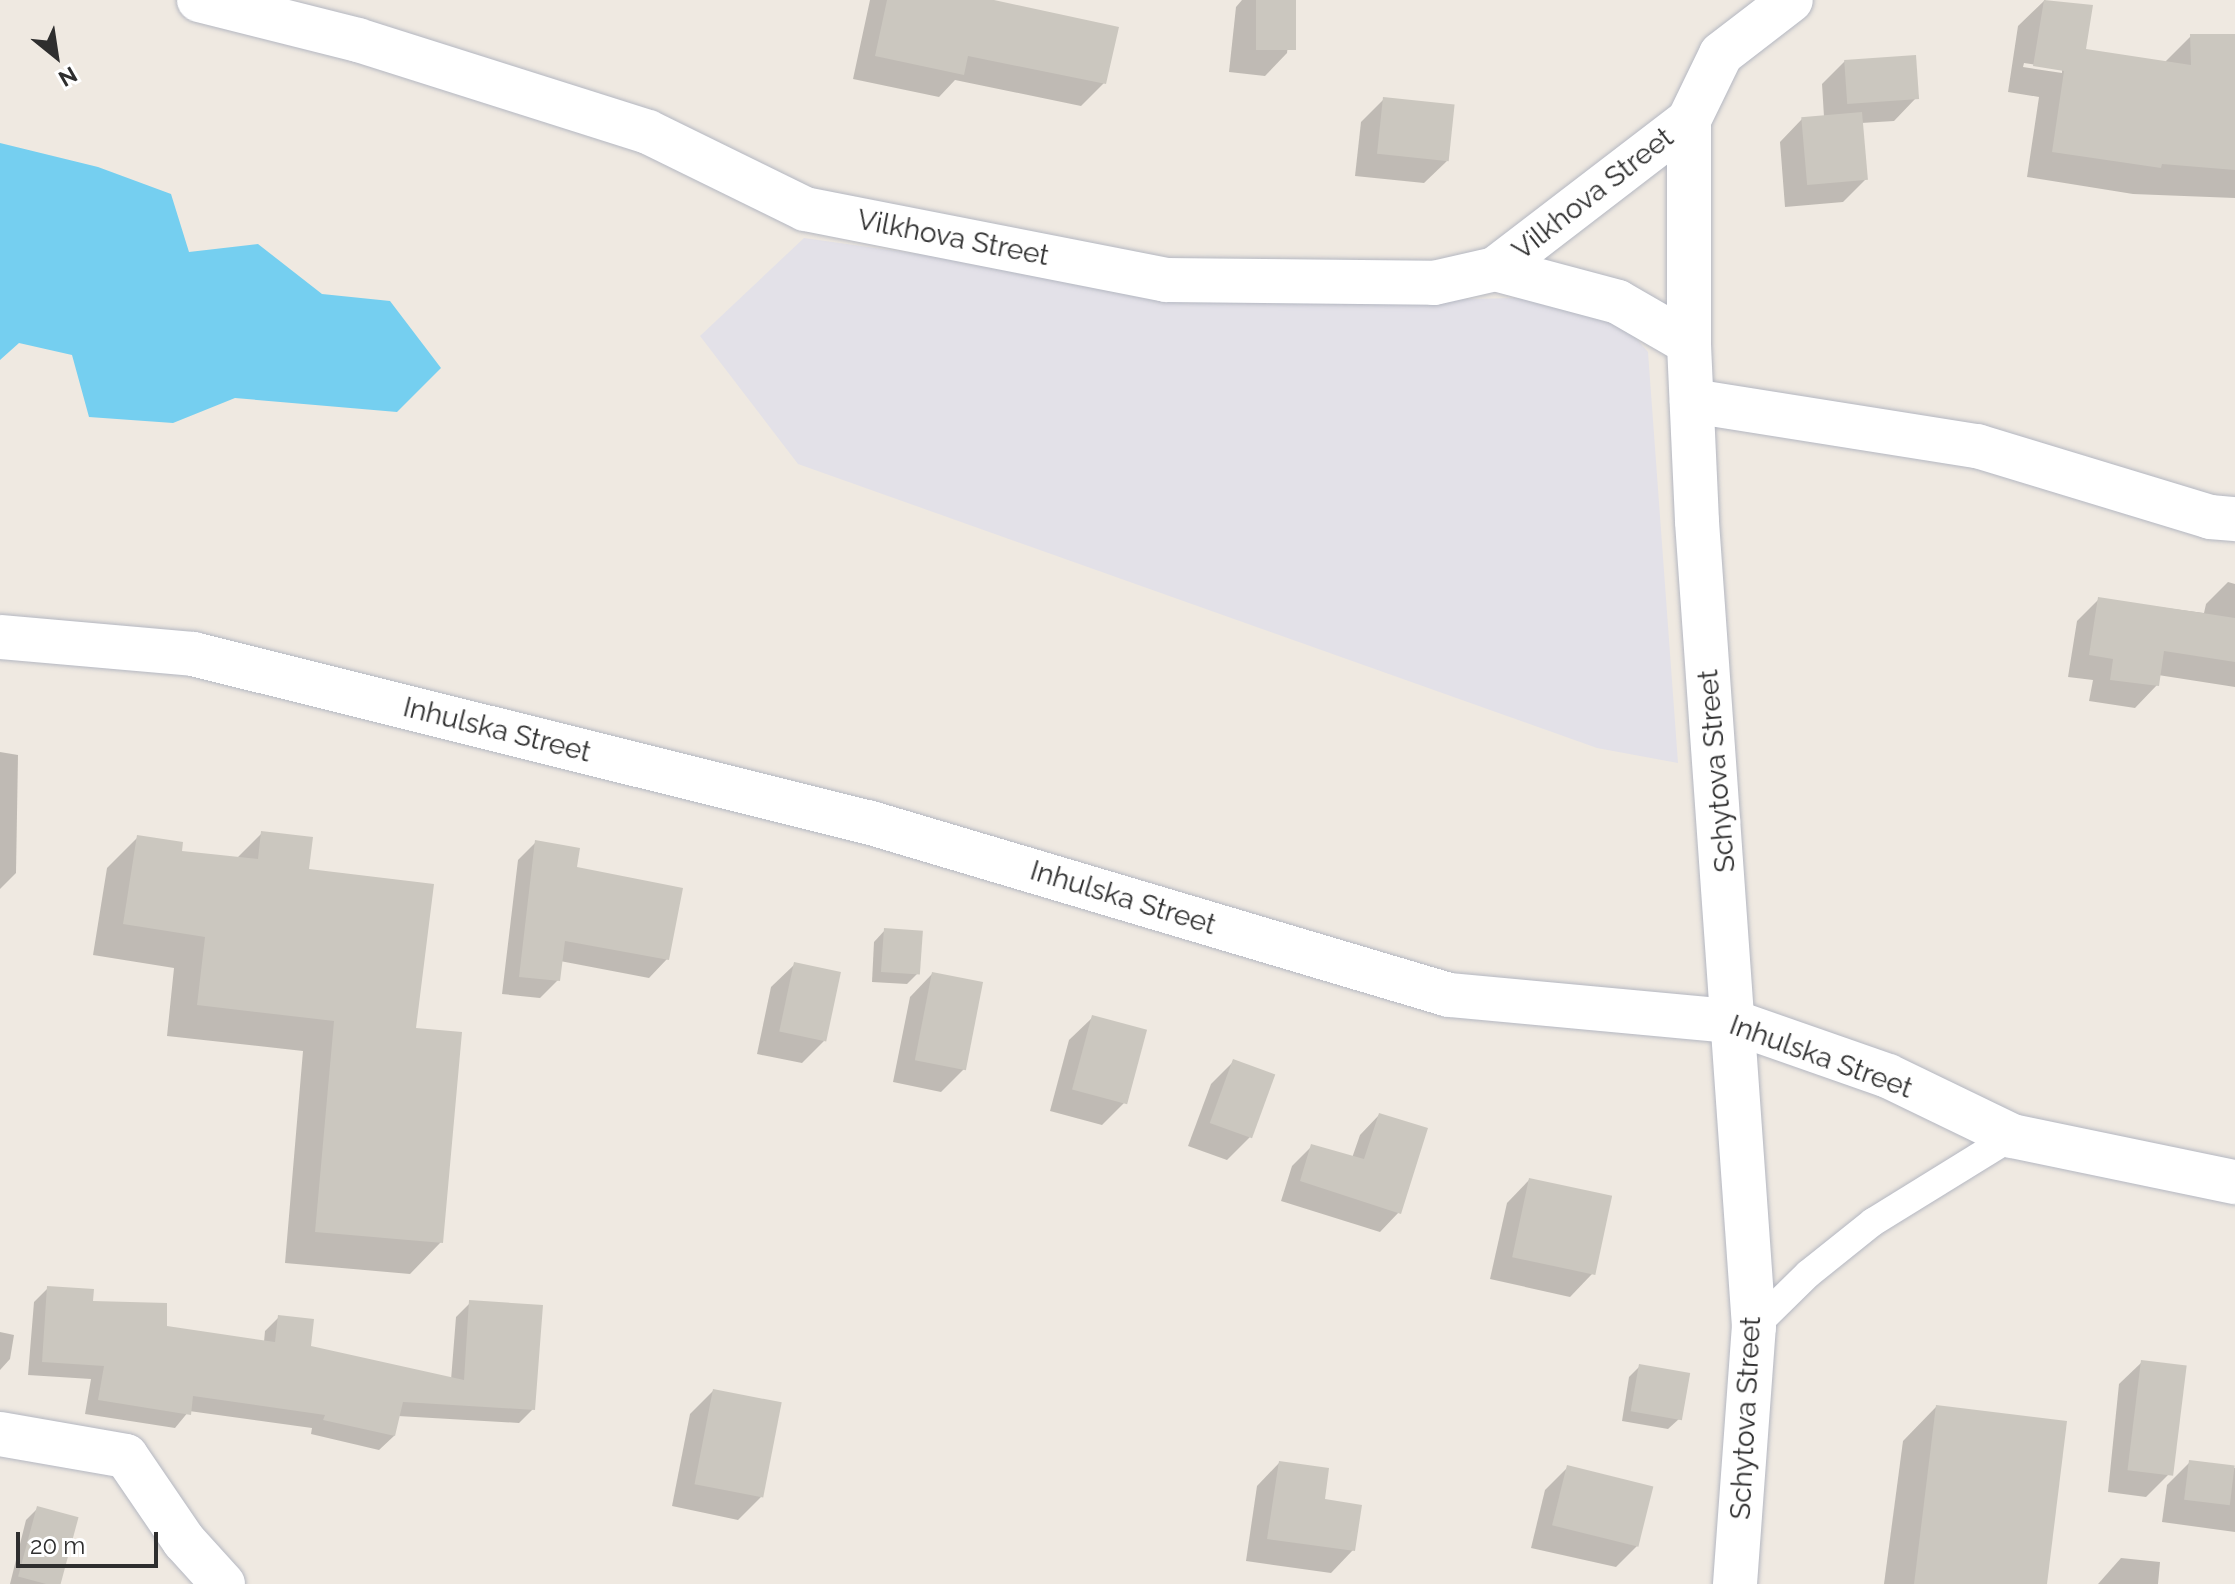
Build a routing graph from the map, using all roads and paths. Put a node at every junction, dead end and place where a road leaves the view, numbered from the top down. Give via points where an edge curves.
1 (199, 0) edge
2 (1776, 3) edge
3 (1689, 120) junction
4 (1495, 269) junction
5 (1689, 343) junction
6 (1692, 401) junction
7 (2235, 519) edge
8 (0, 637) edge
9 (1731, 1021) junction
10 (2012, 1136) junction
11 (2235, 1182) edge
12 (1754, 1327) junction
13 (0, 1434) edge
14 (223, 1584) edge
15 (1735, 1584) edge

1 - 4 street, Vilkhova Street via 358,40 648,132 805,209 1166,280 1434,283
2 - 3 street, Schytova Street via 1721,54
3 - 4 street, Vilkhova Street
3 - 5 street, Schytova Street
4 - 5 street via 1618,302
5 - 6 street, Schytova Street
6 - 7 street via 1977,446 2210,517
6 - 9 street, Schytova Street
8 - 9 street, Inhulska Street via 209,658 871,823 1449,995
9 - 10 street, Inhulska Street via 1888,1076
9 - 12 street, Schytova Street
10 - 11 street, Inhulska Street
10 - 12 lane via 1873,1222 1808,1274
12 - 15 street, Schytova Street
13 - 14 street via 126,1456 184,1541

